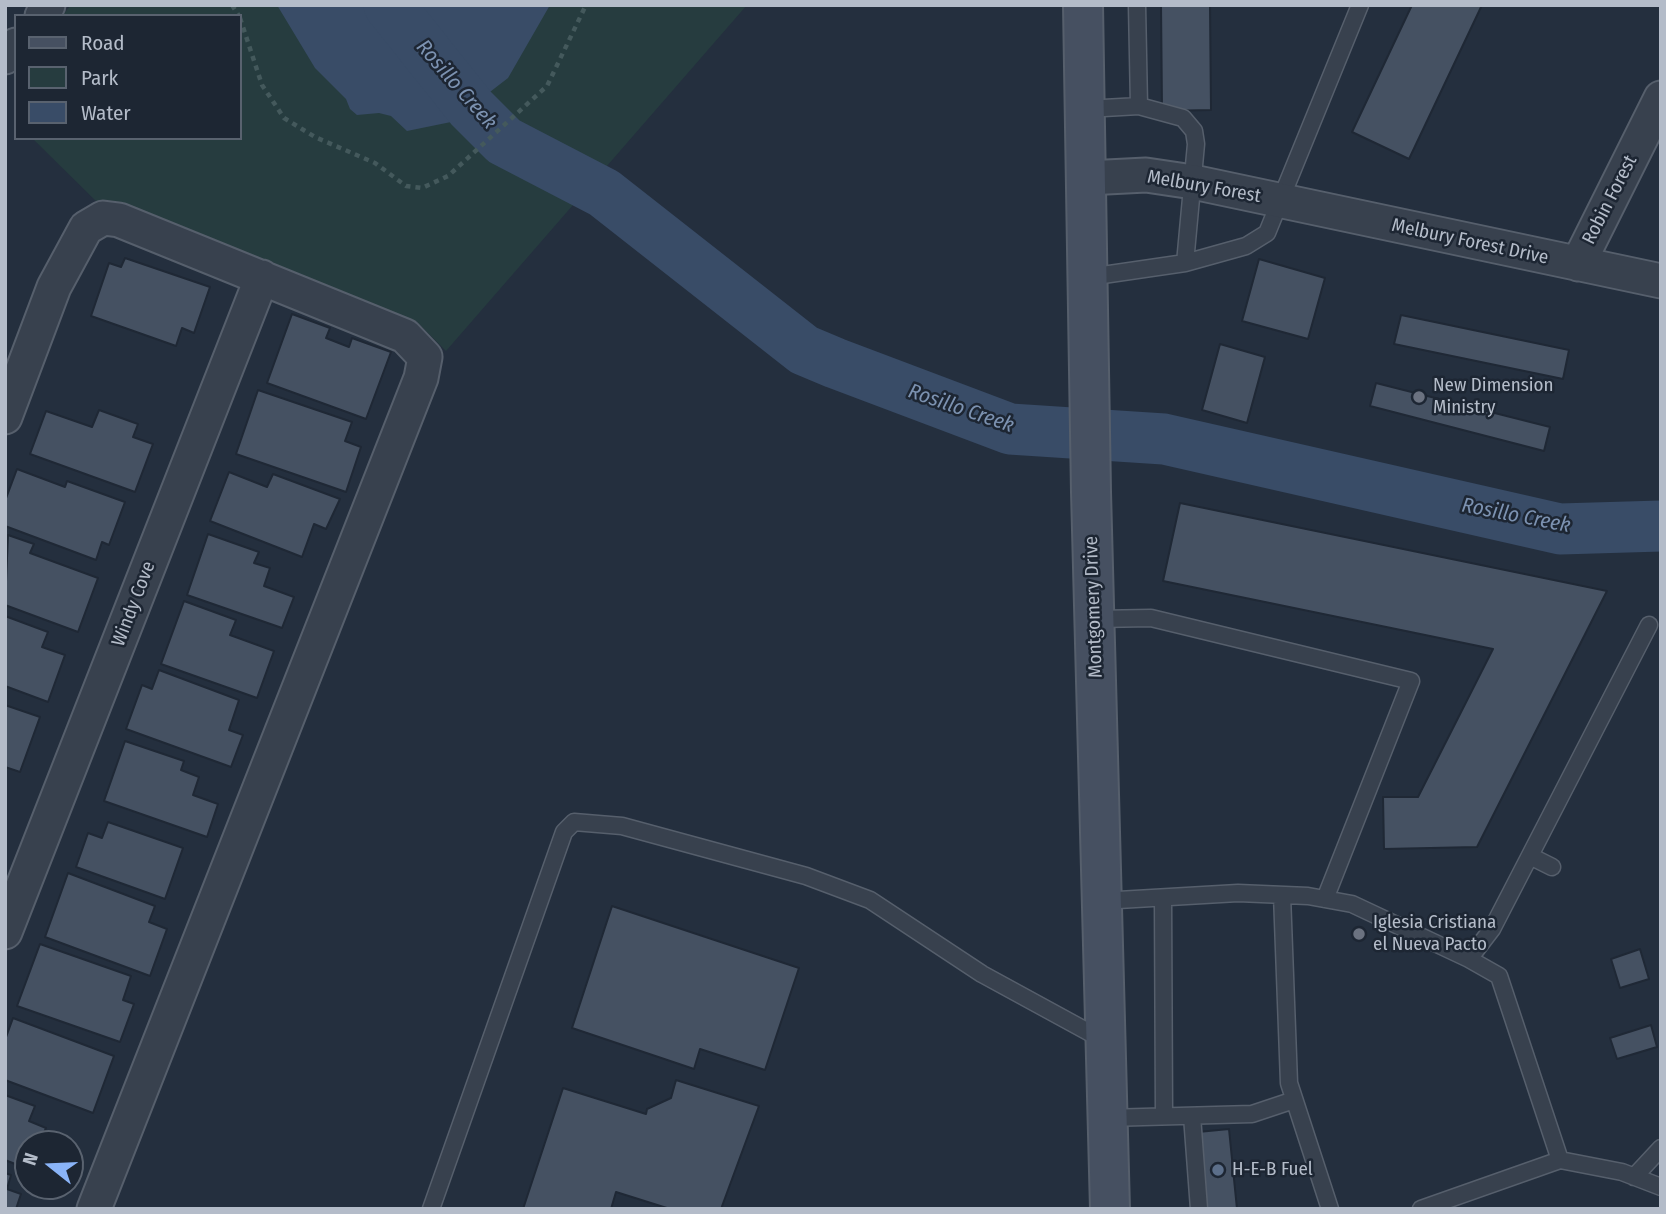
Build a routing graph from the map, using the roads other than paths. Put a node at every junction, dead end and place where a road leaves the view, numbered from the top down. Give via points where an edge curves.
1 (1083, 5) edge
2 (1137, 5) edge
3 (1360, 5) edge
4 (1661, 98) edge
5 (1139, 106) junction
6 (1086, 108) junction
7 (1087, 178) junction
8 (1193, 182) junction
9 (1278, 202) junction
10 (1185, 263) junction
11 (1578, 264) junction
12 (262, 277) junction
13 (1089, 277) junction
14 (1661, 281) edge
15 (5, 417) edge
16 (1095, 619) junction
17 (1649, 625) dead end
18 (1530, 856) junction
19 (1552, 867) dead end
20 (1282, 895) junction
21 (1163, 898) junction
22 (1325, 899) junction
23 (1101, 901) junction
24 (5, 932) edge
25 (1469, 959) junction
26 (1105, 1041) junction
27 (1294, 1100) junction
28 (1192, 1115) junction
29 (1164, 1116) junction
30 (1107, 1118) junction
31 (1661, 1148) edge
32 (1560, 1160) junction
33 (1634, 1177) junction
34 (1661, 1187) edge
35 (94, 1209) edge
36 (431, 1209) edge
37 (1110, 1209) edge
38 (1199, 1209) edge
39 (1330, 1209) edge
40 (1421, 1209) edge

1 - 6 main road, Montgomery Drive
2 - 5 lane
3 - 9 lane
4 - 11 street, Robin Forest
5 - 6 lane
5 - 8 lane via 1183,118 1194,131
6 - 7 main road, Montgomery Drive
7 - 8 street, Melbury Forest via 1146,175
7 - 13 main road, Montgomery Drive
8 - 9 street, Melbury Forest
8 - 10 lane
9 - 10 lane via 1267,233 1246,246
9 - 11 street, Melbury Forest Drive
10 - 13 lane
11 - 14 street, Melbury Forest Drive
12 - 15 street via 119,220 103,218 86,228 54,287
12 - 24 street, Windy Cove
12 - 35 street via 405,336 425,356 422,378
13 - 16 main road, Montgomery Drive
16 - 22 lane via 1151,618 1412,681
16 - 23 main road, Montgomery Drive
17 - 18 lane
18 - 19 lane
18 - 25 lane via 1492,929
20 - 21 lane
20 - 22 lane
20 - 27 lane via 1289,1083
21 - 23 lane
21 - 29 lane
22 - 25 lane via 1352,904
23 - 26 main road, Montgomery Drive
25 - 32 lane via 1499,976
26 - 30 main road, Montgomery Drive
26 - 36 lane via 982,974 870,900 806,876 622,826 574,822 564,832
27 - 28 lane via 1252,1114
27 - 39 lane
28 - 29 lane
28 - 38 lane
29 - 30 lane
30 - 37 main road, Montgomery Drive
31 - 33 lane
32 - 33 lane
32 - 40 lane
33 - 34 lane

